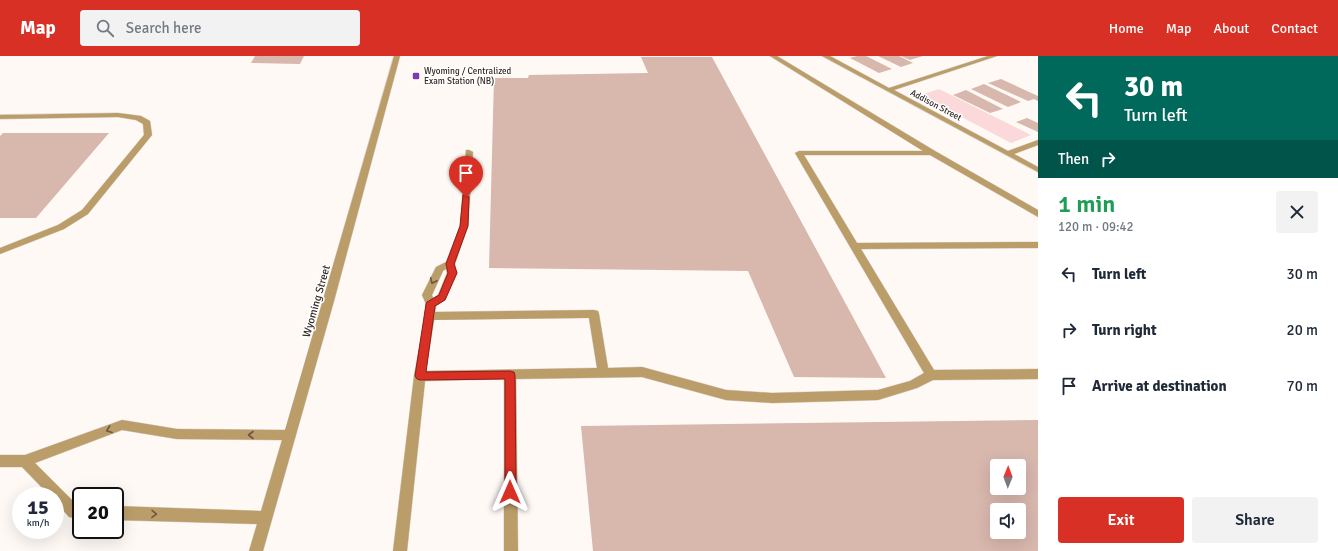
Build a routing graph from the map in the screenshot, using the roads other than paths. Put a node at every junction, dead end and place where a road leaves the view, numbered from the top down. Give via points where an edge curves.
1 (397, 56) edge
2 (773, 56) edge
3 (825, 56) edge
4 (994, 56) edge
5 (888, 90) junction
6 (0, 117) edge
7 (1038, 142) edge
8 (468, 152) dead end
9 (932, 153) junction
10 (1008, 154) junction
11 (1038, 170) edge
12 (1038, 214) edge
13 (1038, 245) edge
14 (854, 246) junction
15 (0, 251) edge
16 (450, 264) junction
17 (431, 304) junction
18 (430, 316) junction
19 (603, 373) junction
20 (1038, 374) edge
21 (510, 375) junction
22 (931, 375) junction
23 (420, 376) junction
24 (290, 435) junction
25 (0, 461) edge
26 (25, 461) junction
27 (72, 510) edge
28 (124, 513) edge
29 (266, 518) junction
30 (256, 551) edge
31 (400, 551) edge
32 (511, 551) edge

1 - 24 street, Wyoming Street
2 - 9 street
3 - 5 street, Addison Street
4 - 5 street
5 - 10 street, Addison Street
6 - 15 street via 118,115 138,118 147,123 148,136 85,212 61,228
7 - 10 street
8 - 16 street via 464,226
9 - 12 street
9 - 14 street via 799,153
10 - 11 street, Addison Street
13 - 14 street
14 - 22 street
16 - 17 street via 452,273 442,298
16 -> 17 street via 439,269 427,295
17 - 18 street
18 - 19 street via 594,314
18 - 23 street
19 - 21 street
19 - 22 street via 642,372 726,396 772,398 878,395 913,385
20 - 22 street
21 - 23 street
21 - 32 street
23 - 31 street
24 -> 26 street via 177,434 122,426
24 - 29 street, Wyoming Street
25 - 26 street
26 - 27 street
28 -> 29 street
29 - 30 street, Wyoming Street

